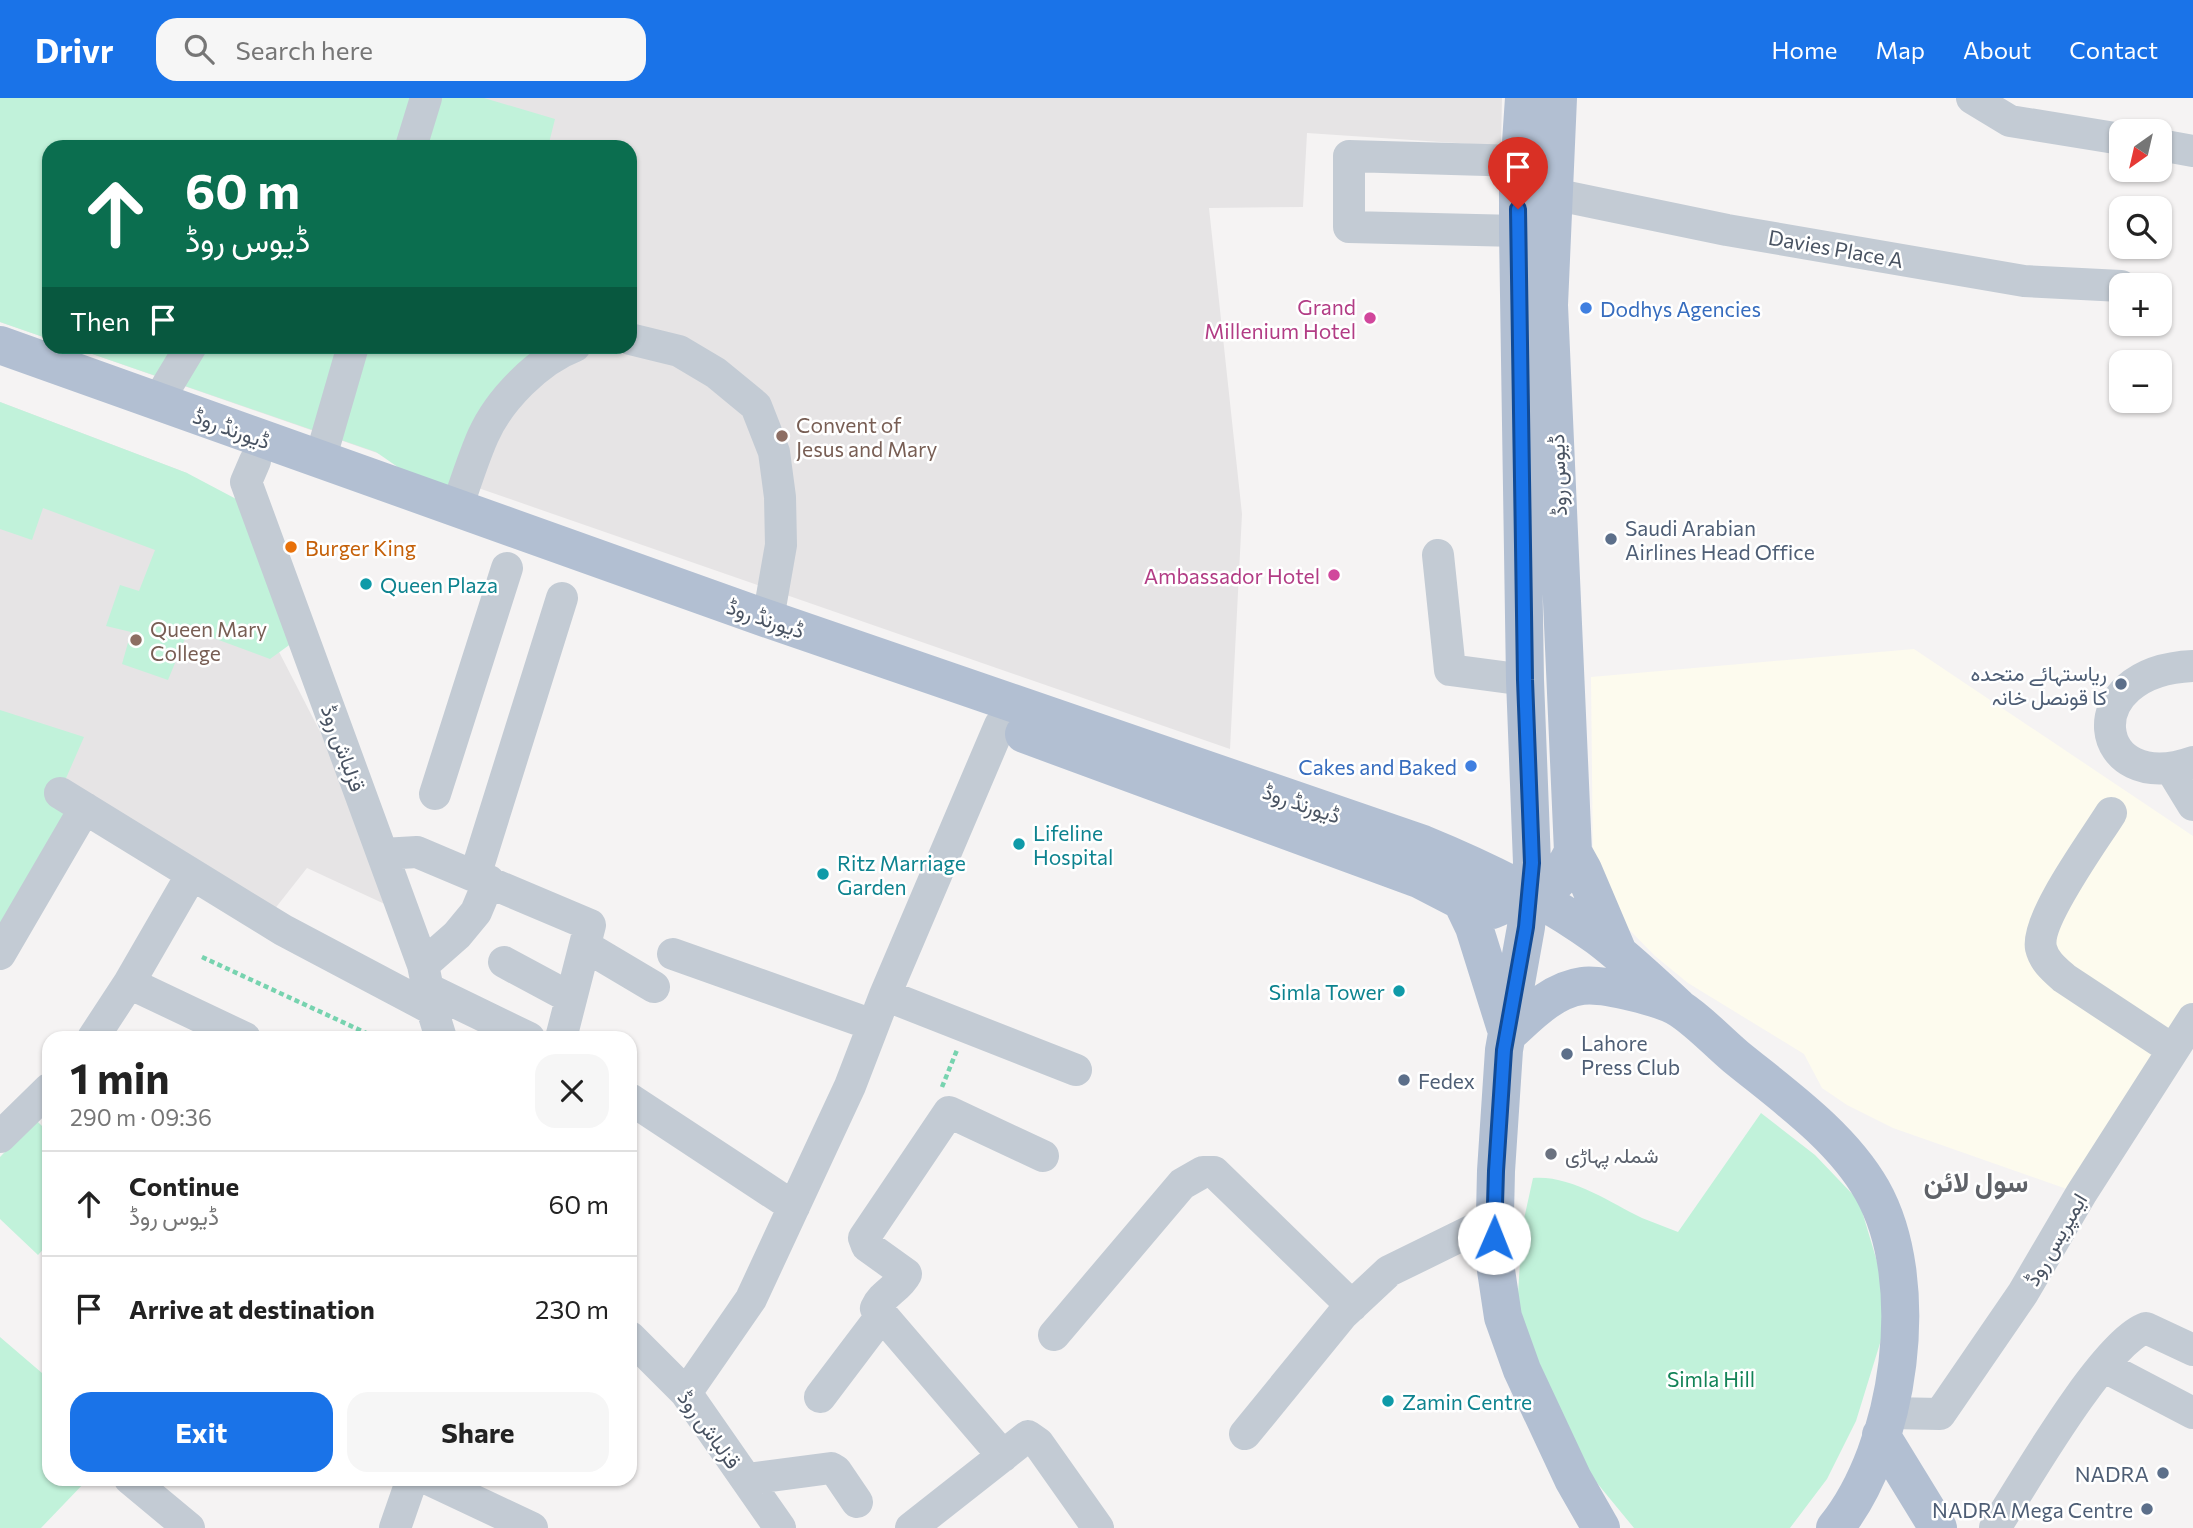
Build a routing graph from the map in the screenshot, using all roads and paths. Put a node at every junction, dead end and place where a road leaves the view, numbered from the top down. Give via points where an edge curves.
1 (426, 98) edge
2 (1524, 98) edge
3 (1558, 98) edge
4 (1972, 98) edge
5 (2109, 137) edge
6 (413, 140) edge
7 (2172, 147) edge
8 (2193, 151) edge
9 (1520, 161) junction
10 (1553, 194) junction
11 (1518, 231) junction
12 (2109, 285) edge
13 (637, 341) edge
14 (0, 345) edge
15 (186, 354) edge
16 (351, 354) edge
17 (559, 354) edge
18 (0, 370) edge
19 (158, 401) junction
20 (320, 460) junction
21 (255, 461) junction
22 (457, 508) junction
23 (1438, 555) dead end
24 (507, 568) dead end
25 (562, 598) dead end
26 (768, 619) junction
27 (2193, 666) edge
28 (1525, 680) junction
29 (1000, 725) junction
30 (2182, 765) edge
31 (435, 794) dead end
32 (2193, 805) edge
33 (2111, 813) dead end
34 (1573, 852) junction
35 (383, 854) junction
36 (192, 874) junction
37 (482, 879) junction
38 (1530, 895) junction
39 (1464, 904) junction
40 (588, 935) junction
41 (1618, 952) junction
42 (0, 954) edge
43 (673, 954) dead end
44 (202, 957) dead end
45 (504, 962) dead end
46 (129, 984) junction
47 (654, 987) dead end
48 (885, 995) junction
49 (572, 998) junction
50 (431, 1000) edge
51 (1678, 1007) junction
52 (2193, 1019) edge
53 (873, 1025) junction
54 (967, 1027) junction
55 (98, 1031) edge
56 (230, 1031) edge
57 (362, 1031) edge
58 (511, 1031) edge
59 (563, 1031) edge
60 (1508, 1034) junction
61 (2173, 1050) junction
62 (1076, 1070) dead end
63 (42, 1096) edge
64 (637, 1104) edge
65 (949, 1112) junction
66 (0, 1137) edge
67 (1043, 1156) dead end
68 (794, 1207) junction
69 (1495, 1219) junction
70 (1352, 1306) junction
71 (881, 1315) junction
72 (1054, 1335) dead end
73 (637, 1344) edge
74 (2193, 1350) edge
75 (2103, 1366) junction
76 (686, 1393) junction
77 (820, 1396) dead end
78 (2193, 1413) edge
79 (1885, 1424) junction
80 (1245, 1434) dead end
81 (1003, 1456) junction
82 (747, 1479) junction
83 (134, 1486) edge
84 (410, 1486) edge
85 (443, 1486) edge
86 (857, 1502) dead end
87 (154, 1517) edge
88 (189, 1528) edge
89 (395, 1528) edge
90 (532, 1528) edge
91 (780, 1528) edge
92 (911, 1528) edge
93 (1098, 1528) edge
94 (1601, 1528) edge
95 (1835, 1528) edge
96 (1938, 1528) edge
97 (1995, 1528) edge

1 - 6 street
2 - 9 main road, ڈیوس روڈ
3 - 10 main road, ڈیوس روڈ
4 - 5 street via 2011,121
7 - 8 street
9 - 11 main road, ڈیوس روڈ
9 - 11 street via 1349,156 1349,227
10 - 12 street, Davies Place A via 1727,230 2024,281
10 - 34 main road, ڈیوس روڈ via 1549,305
11 - 28 main road, ڈیوس روڈ
13 - 26 street via 679,351 716,373 756,406 774,452 780,497 781,545
14 - 19 main road, ڈیورنڈ روڈ
15 - 19 street
16 - 20 street
17 - 22 street via 532,371 484,434
18 - 21 main road, ڈیورنڈ روڈ
19 - 20 main road, ڈیورنڈ روڈ
20 - 22 main road, ڈیورنڈ روڈ
21 - 29 main road, ڈیورنڈ روڈ
21 - 35 street, قزلباش روڈ via 246,482
22 - 26 main road, ڈیورنڈ روڈ
23 - 28 street via 1450,670
24 - 31 street
25 - 37 street
26 - 38 main road, ڈیورنڈ روڈ via 1423,844
27 - 30 street via 2142,679 2114,704 2110,717 2111,737 2125,758 2138,765
28 - 38 main road, ڈیوس روڈ
29 - 39 main road, ڈیورنڈ روڈ via 1420,880
29 - 48 street
30 - 32 street
33 - 61 street via 2050,911 2040,933 2041,947 2048,963 2064,978
34 - 38 main road via 1558,880
34 - 41 main road, ڈیوس روڈ
35 - 37 street via 417,852
35 - 50 street, قزلباش روڈ
36 - 42 street via 72,800
36 - 46 street
36 - 50 street via 283,930
37 - 40 street
37 - 50 street via 476,912 457,935
38 - 39 main road, ڈیورنڈ روڈ via 1492,910
38 - 41 main road, ڈیورنڈ روڈ
38 - 60 main road, ڈیوس روڈ
39 - 60 main road
40 - 47 street
40 - 49 street
41 - 51 main road, ڈیورنڈ روڈ
43 - 53 street
44 - 57 path
45 - 49 street
46 - 55 street
46 - 56 street
48 - 53 street
48 - 54 street
49 - 59 street
50 - 58 street
51 - 60 main road via 1620,989 1582,986 1553,996
51 - 79 main road via 1815,1123 1846,1154 1872,1191 1891,1235 1900,1314 1896,1377
52 - 61 street, ایمپریس روڈ
53 - 68 street
54 - 62 street
54 - 65 path via 935,1106
60 - 69 main road
61 - 79 street, ایمپریس روڈ via 2023,1293 1940,1414
63 - 66 street
64 - 68 street
65 - 67 street
65 - 71 street via 864,1238 906,1274 878,1302
68 - 76 street via 751,1299
69 - 70 street via 1389,1271
69 - 94 main road via 1494,1257 1503,1317 1540,1411
70 - 72 street via 1214,1172 1203,1172 1182,1184
70 - 80 street
71 - 77 street
71 - 81 street
73 - 76 street, قزلباش روڈ
74 - 75 street via 2146,1328 2138,1330
75 - 78 street
75 - 97 street
76 - 82 street, قزلباش روڈ
79 - 95 main road via 1864,1485
79 - 96 main road
81 - 92 street
81 - 93 street via 1028,1436 1038,1443
82 - 86 street via 831,1468
82 - 91 street, قزلباش روڈ
83 - 87 street
84 - 89 street
85 - 90 street
87 - 88 street

